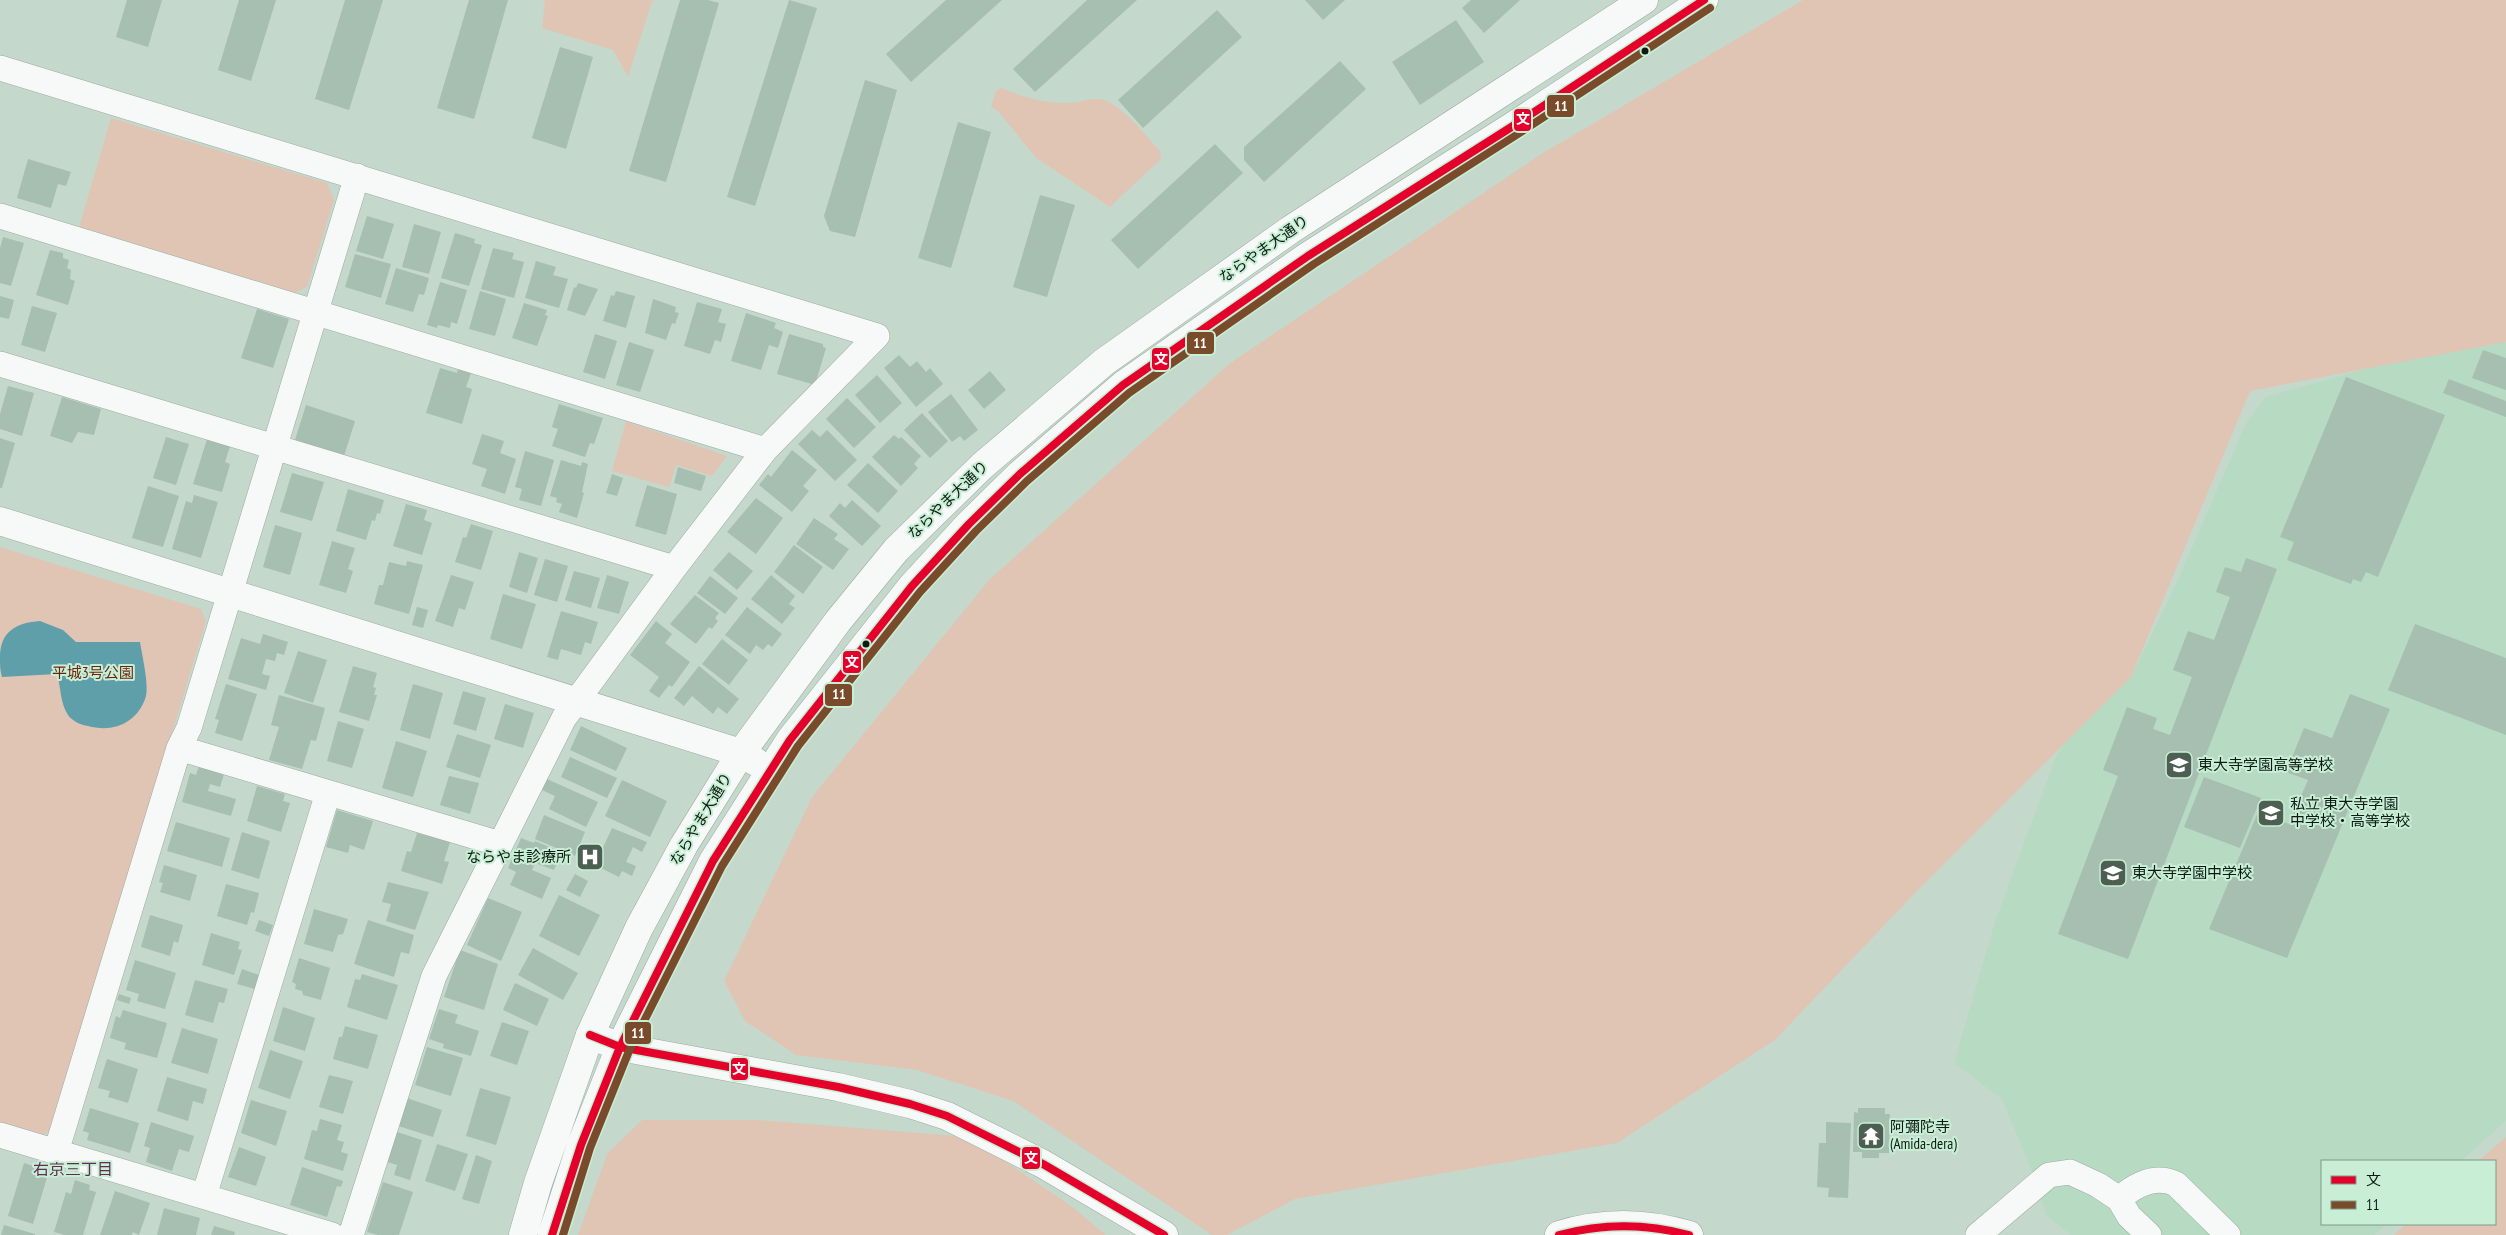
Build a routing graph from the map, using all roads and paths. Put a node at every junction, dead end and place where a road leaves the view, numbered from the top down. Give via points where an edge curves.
1 (1644, 0) edge
2 (1704, 0) edge
3 (0, 68) edge
4 (357, 176) junction
5 (0, 216) edge
6 (316, 312) junction
7 (0, 364) edge
8 (276, 446) junction
9 (765, 450) junction
10 (0, 522) edge
11 (674, 568) junction
12 (231, 594) junction
13 (576, 701) junction
14 (180, 748) junction
15 (741, 753) junction
16 (769, 771) junction
17 (328, 793) junction
18 (500, 844) junction
19 (590, 1035) junction
20 (620, 1047) junction
21 (0, 1135) edge
22 (56, 1152) junction
23 (204, 1196) junction
24 (2119, 1199) junction
25 (332, 1235) edge
26 (351, 1235) edge
27 (523, 1235) edge
28 (552, 1235) edge
29 (1164, 1235) edge
30 (1559, 1235) edge
31 (1689, 1235) edge
32 (1978, 1235) edge
33 (2149, 1235) edge
34 (2228, 1235) edge

1 - 15 street, ならやま大通り via 1290,230 1104,362 982,466 896,550 838,621
2 - 16 street, ならやま大通り via 1308,256 1123,385 1020,474 912,586
3 - 4 street
4 - 6 street
4 - 9 street via 877,336
5 - 6 street
6 - 8 street
6 - 9 street
7 - 8 street
8 - 11 street
8 - 12 street
9 - 11 street
10 - 12 street
11 - 13 street
12 - 13 street
12 - 14 street
13 - 15 street
13 - 18 street
14 - 17 street
14 - 22 street
15 - 16 street
15 - 19 street, ならやま大通り via 684,845 639,928
16 - 20 street, ならやま大通り via 713,861
17 - 18 street
17 - 23 street
18 - 26 street via 434,976
19 - 20 street
19 - 27 street, ならやま大通り
20 - 28 street, ならやま大通り via 581,1145
20 - 29 street via 838,1087 947,1116 1043,1164
21 - 22 street
22 - 23 street
23 - 25 street
24 - 32 street via 2070,1172 2049,1175
24 - 33 street via 2129,1216
24 - 34 street via 2137,1184 2167,1180 2176,1184
30 - 31 street via 1628,1223

